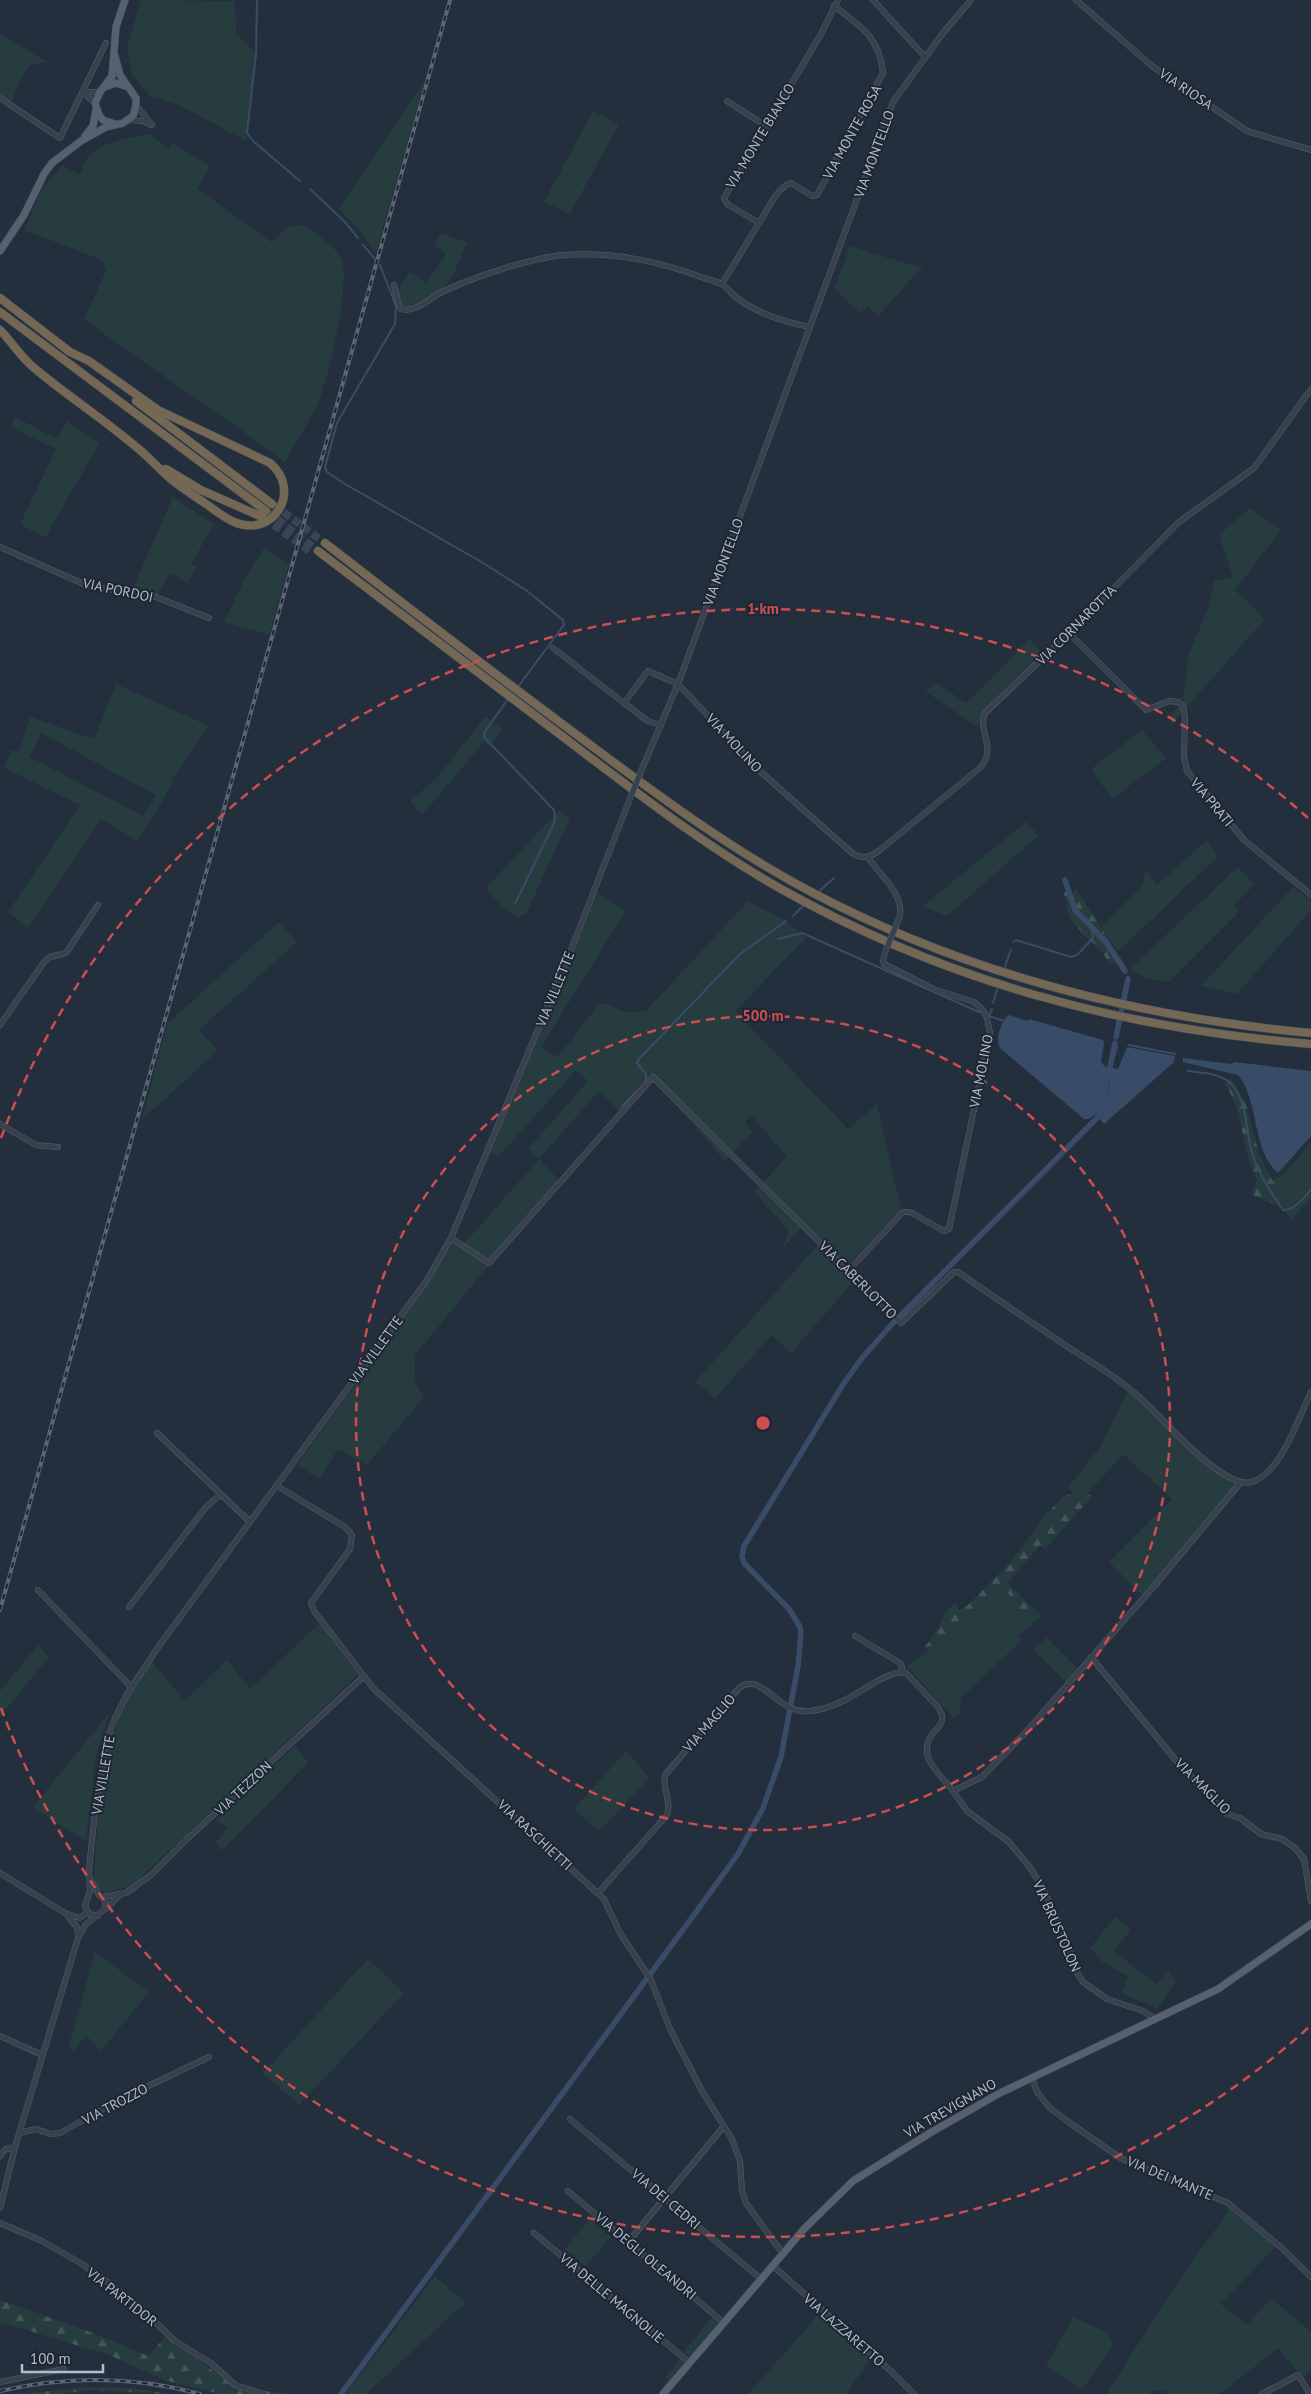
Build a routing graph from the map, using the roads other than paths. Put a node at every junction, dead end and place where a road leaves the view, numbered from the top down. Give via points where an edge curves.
1 (125, 0) edge
2 (838, 0) edge
3 (873, 0) edge
4 (971, 0) edge
5 (1076, 0) edge
6 (834, 6) junction
7 (106, 43) dead end
8 (115, 56) junction
9 (925, 57) junction
10 (128, 88) junction
11 (102, 89) junction
12 (82, 92) junction
13 (0, 98) edge
14 (727, 101) dead end
15 (136, 105) junction
16 (96, 106) junction
17 (129, 120) junction
18 (116, 124) junction
19 (766, 126) junction
20 (81, 141) junction
21 (1311, 150) edge
22 (759, 223) junction
23 (0, 250) edge
24 (722, 284) junction
25 (394, 285) dead end
26 (0, 292) edge
27 (0, 298) edge
28 (0, 312) edge
29 (810, 327) junction
30 (0, 330) edge
31 (50, 337) junction
32 (68, 351) junction
33 (1311, 389) edge
34 (154, 462) junction
35 (272, 504) tunnel mouth
36 (325, 544) tunnel mouth
37 (0, 547) edge
38 (317, 553) tunnel mouth
39 (209, 618) dead end
40 (1069, 633) junction
41 (553, 648) dead end
42 (678, 684) junction
43 (624, 704) junction
44 (661, 725) junction
45 (631, 796) joint
46 (868, 857) junction
47 (860, 858) joint
48 (1311, 894) edge
49 (98, 905) dead end
50 (0, 1026) edge
51 (1311, 1033) edge
52 (1311, 1044) edge
53 (0, 1124) edge
54 (58, 1147) dead end
55 (451, 1238) junction
56 (849, 1270) junction
57 (1311, 1392) edge
58 (157, 1433) dead end
59 (1241, 1482) junction
60 (277, 1486) junction
61 (221, 1494) junction
62 (250, 1522) junction
63 (38, 1590) dead end
64 (129, 1607) dead end
65 (855, 1636) dead end
66 (1091, 1657) junction
67 (901, 1672) junction
68 (363, 1677) junction
69 (131, 1687) junction
70 (953, 1791) junction
71 (0, 1873) edge
72 (90, 1877) junction
73 (598, 1893) junction
74 (121, 1895) junction
75 (101, 1896) junction
76 (86, 1900) junction
77 (1311, 1901) edge
78 (106, 1909) junction
79 (88, 1913) junction
80 (66, 1914) junction
81 (98, 1916) junction
82 (1311, 1924) edge
83 (78, 1937) junction
84 (1156, 2019) junction
85 (0, 2036) edge
86 (42, 2055) junction
87 (209, 2057) dead end
88 (1032, 2078) junction
89 (570, 2119) dead end
90 (724, 2126) junction
91 (19, 2133) junction
92 (15, 2147) junction
93 (0, 2156) edge
94 (568, 2190) dead end
95 (665, 2198) junction
96 (0, 2208) edge
97 (0, 2223) edge
98 (534, 2233) dead end
99 (629, 2241) junction
100 (783, 2254) junction
101 (773, 2266) junction
102 (1311, 2278) edge
103 (761, 2279) junction
104 (724, 2323) junction
105 (690, 2363) junction
106 (64, 2369) dead end
107 (0, 2382) edge
108 (264, 2394) edge
109 (663, 2394) edge
110 (914, 2394) edge
111 (1262, 2394) edge
112 (1310, 2394) edge

1 - 8 main road via 116,27
2 - 6 street, VIA MONTE BIANCO
3 - 9 street
4 - 9 street, VIA MONTELLO
5 - 21 street, VIA RIOSA via 1152,66 1247,130
6 - 19 street, VIA MONTE BIANCO
6 - 22 street, VIA MONTE ROSA via 873,38 882,56 883,73 817,195 812,196 788,184
7 - 12 street
8 - 10 main road via 120,75
8 - 11 main road via 112,76
9 - 29 street, VIA MONTELLO via 893,102
10 - 11 main road via 116,83
10 - 15 main road via 136,98
11 - 12 street
11 - 16 main road
12 - 13 street via 60,138
12 - 16 street
14 - 19 street
15 - 17 main road
15 - 17 street via 152,124
16 - 18 main road via 103,120
16 - 20 main road via 93,126
17 - 18 main road
18 - 20 main road
19 - 22 street, VIA MONTE BIANCO via 724,198 727,204
20 - 23 main road via 64,152 44,174 24,215
22 - 24 street
24 - 25 street via 661,263 565,255 526,262 448,290 410,309 401,309
24 - 29 street via 762,312
26 - 31 highway
27 - 31 highway
28 - 34 highway via 264,514 201,490
29 - 42 street, VIA MONTELLO
30 - 34 highway via 32,366
31 - 32 highway
32 - 34 highway via 89,361 158,410 268,461 282,477 284,499 277,512 266,521 256,525 240,524 176,483
32 - 35 highway
33 - 40 street, VIA CORNAROTTA via 1254,468 1179,522
36 - 51 highway via 670,804 747,855 825,899 922,944 1060,991 1168,1015
37 - 39 street, VIA PORDOI via 86,585 156,597
38 - 52 highway via 713,847 782,889 884,940 987,981 1089,1010 1178,1028
40 - 46 street, VIA CORNAROTTA via 985,713 983,721 988,752 981,767
40 - 48 street, VIA PRATI via 1146,710 1169,701 1183,706 1187,771 1244,840
41 - 43 street
42 - 43 street via 648,671
42 - 44 street, VIA MONTELLO
42 - 47 street, VIA MOLINO via 762,772
43 - 44 street
44 - 45 street, VIA MONTELLO, bridge
45 - 55 street, VIA VILLETTE via 569,955
46 - 47 street, VIA CORNAROTTA
46 - 56 street, VIA MOLINO, bridge via 894,890 899,902 900,916 882,960 884,964 934,989 974,1002 987,1018 990,1033 949,1229 944,1231 910,1212 903,1212
49 - 50 street via 66,953 44,962
53 - 54 street via 36,1145
55 - 56 street, VIA CABERLOTTO via 489,1263 654,1077
55 - 60 street, VIA VILLETTE via 427,1280
56 - 59 street, VIA CABERLOTTO via 900,1322 954,1272 958,1272 1122,1383 1197,1455
57 - 59 street via 1276,1464 1252,1482
58 - 61 street
59 - 66 street
60 - 62 street, VIA VILLETTE
60 - 68 street, VIA RASCHIETTI via 345,1526 352,1535 350,1549 311,1603
61 - 62 street
61 - 64 street via 206,1507
62 - 69 street, VIA VILLETTE
63 - 69 street
65 - 67 street via 900,1663
66 - 70 street via 982,1777
66 - 77 street, VIA MAGLIO via 1179,1764 1227,1814 1240,1818 1261,1834 1282,1839 1295,1848 1304,1859
67 - 70 street via 910,1676 941,1712 943,1719 928,1743 928,1760
67 - 73 street, VIA MAGLIO via 837,1704 813,1711 789,1709 755,1683 749,1682 739,1688 665,1775 669,1804 664,1819
68 - 73 street, VIA RASCHIETTI
68 - 74 street, VIA TEZZON via 151,1876
69 - 72 street, VIA VILLETTE via 106,1745 94,1822
70 - 84 street, VIA BRUSTOLON via 967,1811 1008,1842 1031,1869 1044,1890 1083,1982 1107,1999 1143,2010
71 - 80 street
72 - 75 street
72 - 76 street, VIA VILLETTE
73 - 90 street, VIA RASCHIETTI via 651,1980 682,2052
74 - 75 street, VIA TEZZON
74 - 78 street, VIA TEZZON
75 - 76 street
75 - 78 street
76 - 79 street, VIA VILLETTE
76 - 80 street via 81,1913
78 - 81 street
79 - 80 street via 80,1918
79 - 81 street
79 - 83 street
80 - 83 street via 77,1927
81 - 83 street via 86,1924
82 - 84 main road, VIA TREVIGNANO via 1225,1984
83 - 86 street
84 - 88 main road, VIA TREVIGNANO
85 - 86 street
86 - 91 street
87 - 91 street, VIA TROZZO via 121,2099 60,2133 36,2129
88 - 100 main road, VIA TREVIGNANO via 964,2112 865,2173 835,2197
88 - 102 street, VIA DEI MANTE via 1045,2102 1067,2121 1122,2159 1228,2203
89 - 95 street, VIA DEI CEDRI
90 - 95 street
90 - 100 street, VIA RASCHIETTI via 740,2161 743,2197
91 - 92 street
92 - 93 street
92 - 96 street
94 - 99 street, VIA DEGLI OLEANDRI
95 - 99 street
95 - 103 street, VIA DEI CEDRI
97 - 108 street, VIA PARTIDOR via 42,2241 82,2264 131,2300 175,2341 211,2363 236,2385
98 - 105 street, VIA DELLE MAGNOLIE
99 - 104 street, VIA DEGLI OLEANDRI
100 - 101 main road, VIA TREVIGNANO
101 - 103 main road, VIA TREVIGNANO
101 - 110 street, VIA LAZZARETTO
103 - 104 main road, VIA TREVIGNANO
104 - 105 main road, VIA TREVIGNANO
105 - 109 main road, VIA TREVIGNANO
106 - 107 street
111 - 112 street via 1298,2375

